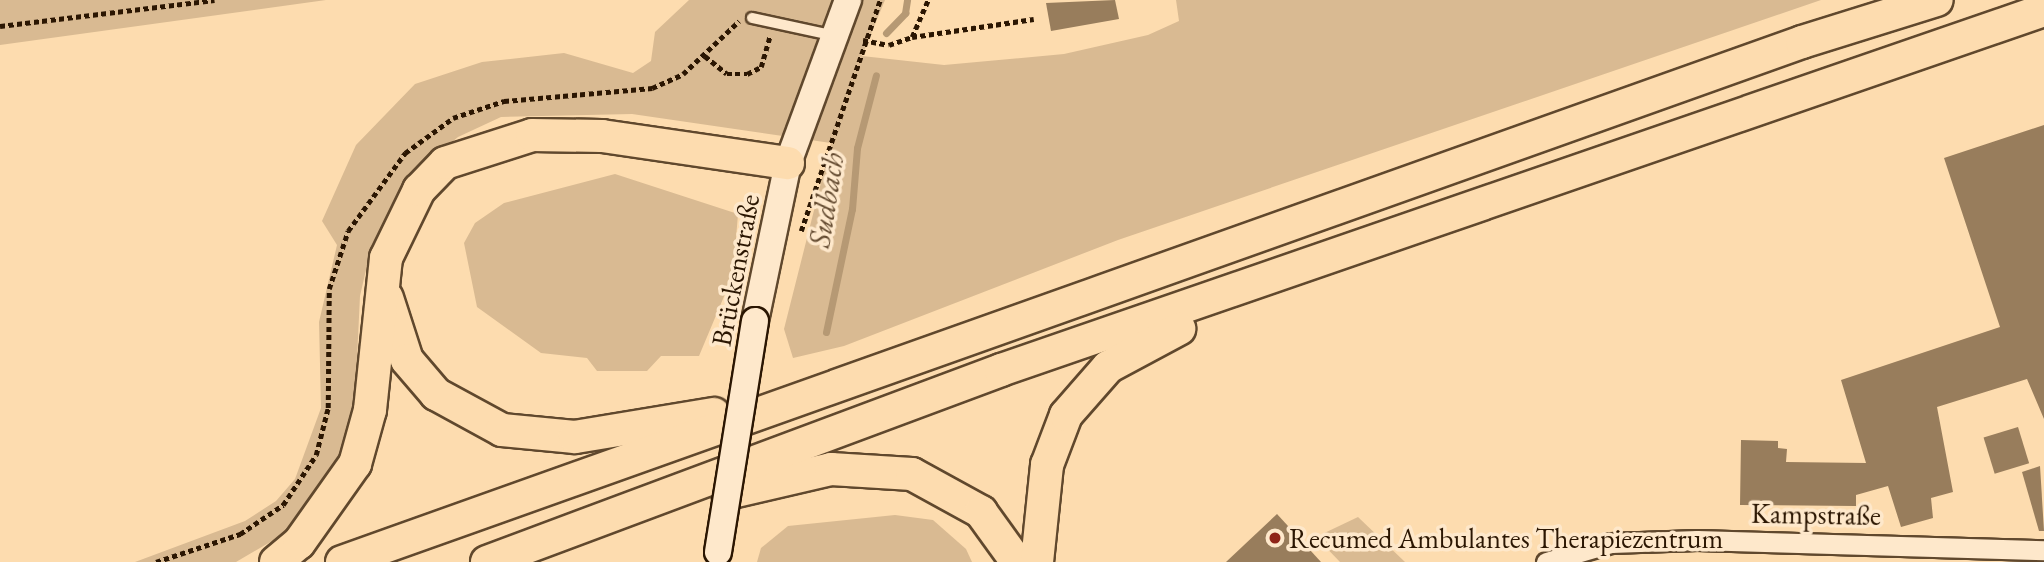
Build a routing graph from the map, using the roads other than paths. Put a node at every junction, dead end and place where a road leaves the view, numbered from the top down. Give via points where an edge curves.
1 (848, 0) edge
2 (1937, 0) edge
3 (2044, 10) edge
4 (752, 18) road end
5 (831, 35) junction
6 (788, 163) junction
7 (1326, 261) junction
8 (382, 282) junction
9 (798, 400) junction
10 (545, 541) junction
11 (2044, 550) edge
12 (1936, 554) edge
13 (717, 557) edge
14 (2017, 557) edge
15 (275, 562) edge
16 (342, 562) edge
17 (486, 562) edge
18 (1017, 562) edge
19 (1037, 562) edge
20 (1546, 562) edge

1 - 5 main road, Brückenstraße
2 - 9 highway via 1802,42
3 - 7 highway
4 - 5 lane
5 - 6 main road, Brückenstraße
6 - 8 highway via 602,136 532,135 485,145 445,163 419,190 398,223
6 - 13 main road, Brückenstraße, bridge via 755,321
7 - 10 highway via 1001,370
7 - 19 highway via 1304,283 1152,338 1108,368 1066,415 1047,465
8 - 9 highway via 407,360 436,394 502,430 575,437
8 - 15 highway via 370,410 355,464 299,544
9 - 16 highway
10 - 17 highway
10 - 18 highway via 595,540 754,484 831,469 912,474 981,512
11 - 14 street, Kampstraße
12 - 14 street, Kampstraße
12 - 20 street, Kampstraße via 1611,543

